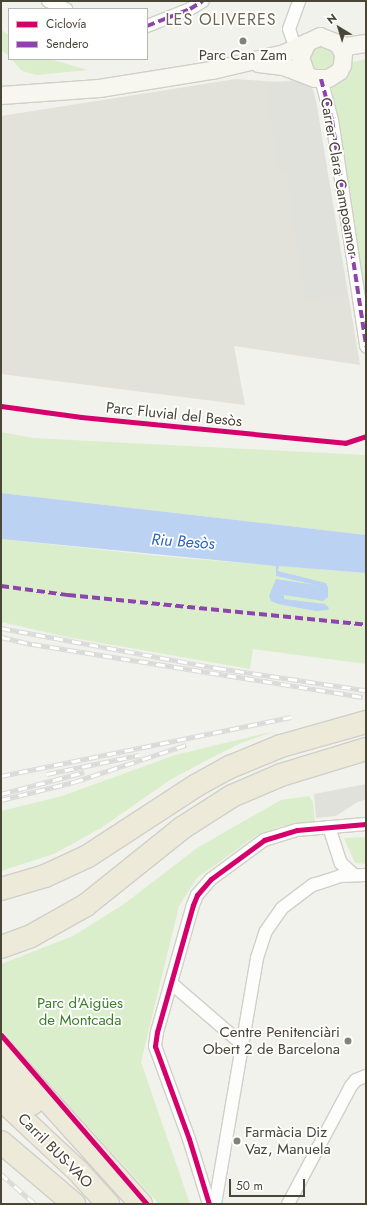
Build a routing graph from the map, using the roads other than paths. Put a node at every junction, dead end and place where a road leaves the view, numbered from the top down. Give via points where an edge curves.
1 (48, 1) edge
2 (203, 1) edge
3 (299, 1) edge
4 (64, 8) edge
5 (148, 26) edge
6 (300, 40) junction
7 (338, 43) junction
8 (366, 43) edge
9 (366, 55) edge
10 (343, 59) junction
11 (254, 61) junction
12 (314, 77) junction
13 (1, 95) edge
14 (366, 346) edge
15 (366, 722) edge
16 (366, 749) edge
17 (366, 824) edge
18 (329, 827) junction
19 (353, 874) junction
20 (366, 875) edge
21 (1, 889) edge
22 (1, 948) edge
23 (171, 983) junction
24 (242, 1044) junction
25 (1, 1049) edge
26 (1, 1074) edge
27 (366, 1076) edge
28 (1, 1086) edge
29 (1, 1099) edge
30 (1, 1118) edge
31 (1, 1142) edge
32 (70, 1142) junction
33 (217, 1189) junction
34 (204, 1190) junction
35 (74, 1204) edge
36 (90, 1204) edge
37 (108, 1204) edge
38 (128, 1204) edge
39 (141, 1204) edge
40 (209, 1204) edge
41 (214, 1204) edge
42 (288, 1204) edge

1 - 4 street
2 - 5 street
3 - 6 street via 290,29
6 - 7 street via 320,36
6 - 11 street via 284,53
6 - 12 street via 300,57
7 - 8 street via 346,46
7 - 10 street
9 - 10 street
10 - 12 street via 339,71 334,76
11 - 12 street
11 - 13 street via 99,88
12 - 14 street, Carrer Clara Campoamor via 332,120
15 - 21 highway via 289,744 230,767 187,791 88,856 45,876
16 - 22 highway via 281,775 232,796 166,840 86,905 31,936
17 - 18 street
18 - 19 street via 341,863
18 - 23 street via 291,831 264,840 203,888 193,905
19 - 20 street
19 - 24 street via 313,885 293,899 274,918 257,958
23 - 24 street
23 - 34 street via 155,1046 189,1139
24 - 33 street
25 - 39 highway
26 - 32 highway
27 - 42 street via 350,1086
28 - 32 highway
29 - 37 highway, Carril BUS-VAO
30 - 36 highway via 64,1175
31 - 35 highway
32 - 38 highway
33 - 34 street
33 - 41 street
34 - 40 street

